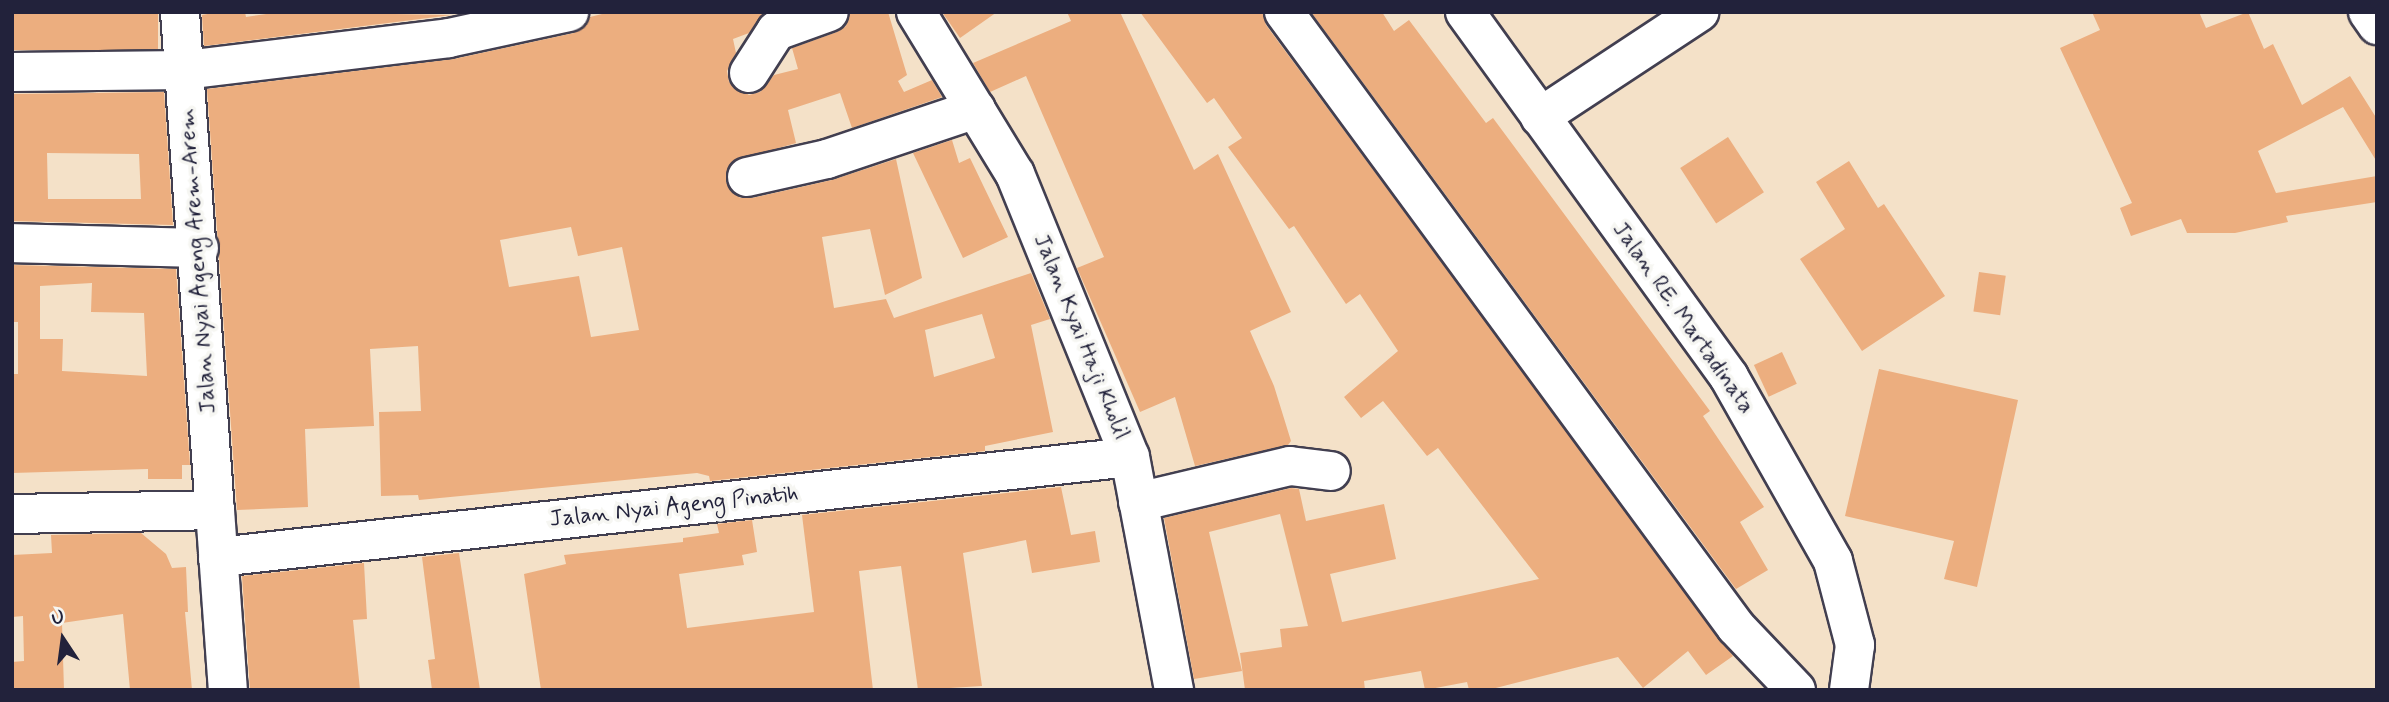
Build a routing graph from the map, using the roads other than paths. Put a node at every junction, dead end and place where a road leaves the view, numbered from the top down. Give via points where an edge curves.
1 (180, 12) edge
2 (569, 12) edge
3 (829, 12) edge
4 (916, 12) edge
5 (1284, 12) edge
6 (1465, 12) edge
7 (1699, 12) edge
8 (2368, 12) edge
9 (2377, 25) edge
10 (185, 70) junction
11 (12, 72) edge
12 (749, 74) dead end
13 (976, 109) junction
14 (1540, 117) junction
15 (747, 177) dead end
16 (12, 243) edge
17 (198, 247) junction
18 (1130, 457) junction
19 (1331, 471) dead end
20 (1138, 502) junction
21 (215, 510) junction
22 (12, 514) edge
23 (218, 556) junction
24 (228, 690) edge
25 (1174, 690) edge
26 (1796, 690) edge
27 (1849, 690) edge

1 - 10 main road, Jalan Nyai Ageng Arem-Arem
2 - 10 main road via 449,38
3 - 12 main road via 776,31
4 - 13 main road, Jalan Kyai Haji Kholil
5 - 26 main road via 1736,627
6 - 14 main road, Jalan RE. Martadinata
7 - 14 main road
8 - 9 main road
10 - 11 main road
10 - 17 main road, Jalan Nyai Ageng Arem-Arem
13 - 15 main road via 827,159
13 - 18 main road, Jalan Kyai Haji Kholil via 1015,174
14 - 27 main road, Jalan RE. Martadinata via 1729,377 1833,561 1855,645
16 - 17 main road
17 - 21 main road, Jalan Nyai Ageng Arem-Arem
18 - 20 main road, Jalan Kyai Haji Kholil
18 - 23 main road, Jalan Nyai Ageng Pinatih
19 - 20 main road via 1290,466
20 - 25 main road, Jalan Kyai Haji Kholil
21 - 22 main road
21 - 23 main road, Jalan Nyai Ageng Arem-Arem
23 - 24 main road, Jalan Nyai Ageng Arem-Arem

